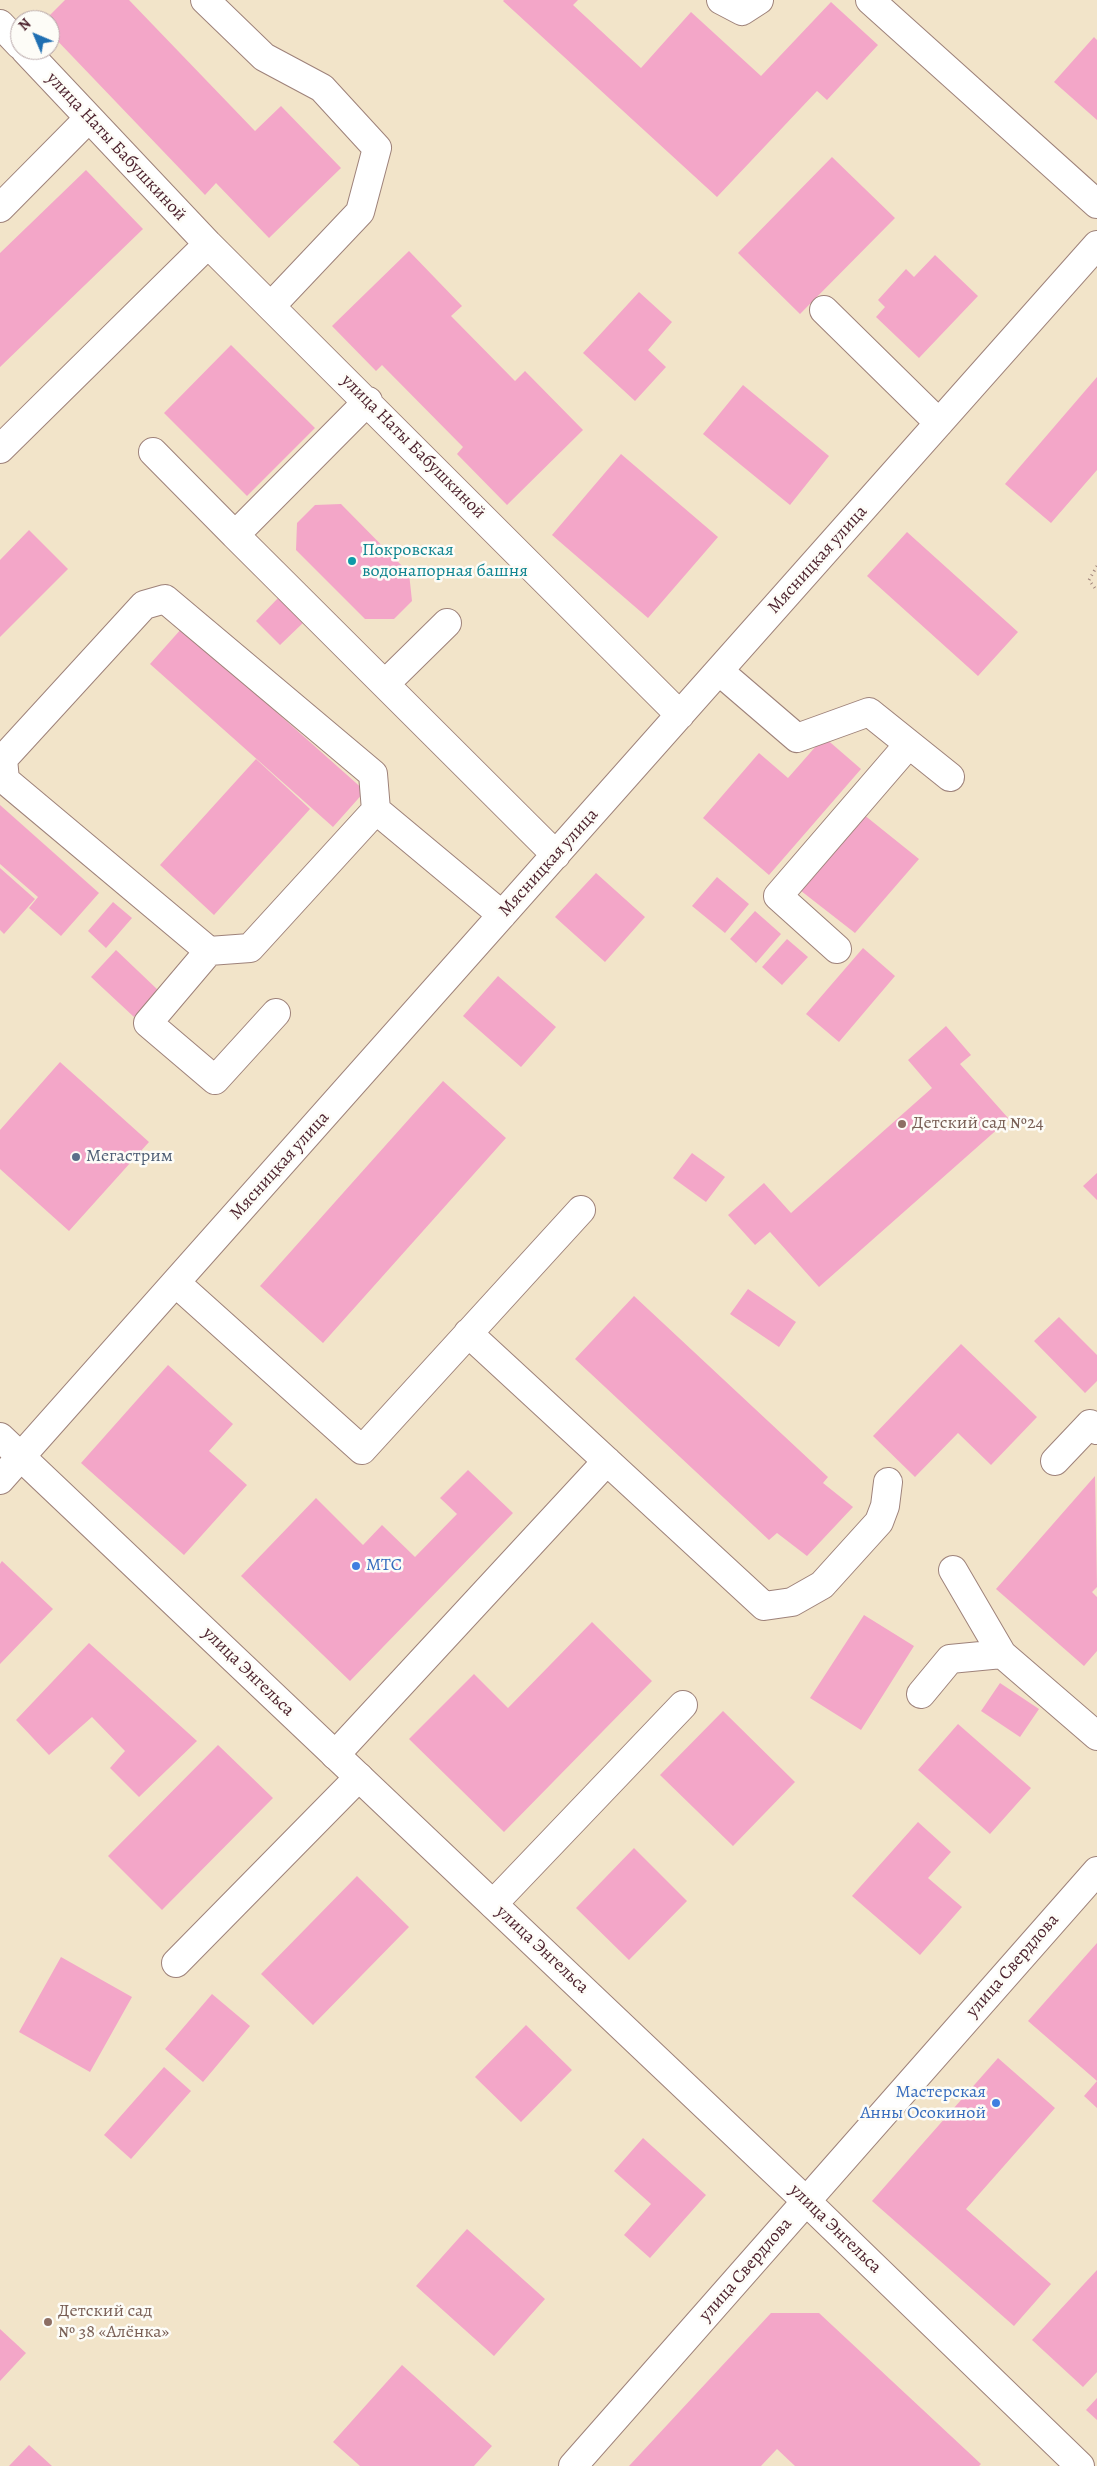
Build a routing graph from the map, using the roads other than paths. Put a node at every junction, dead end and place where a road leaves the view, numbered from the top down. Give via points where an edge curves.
1 (205, 0) edge
2 (721, 0) edge
3 (758, 0) edge
4 (870, 0) edge
5 (0, 24) edge
6 (10, 34) edge
7 (34, 60) edge
8 (89, 118) junction
9 (1097, 204) edge
10 (0, 208) edge
11 (208, 244) junction
12 (1095, 251) edge
13 (272, 305) junction
14 (824, 310) dead end
15 (368, 401) junction
16 (939, 423) junction
17 (0, 450) edge
18 (153, 452) dead end
19 (235, 534) junction
20 (447, 623) dead end
21 (719, 671) junction
22 (386, 684) junction
23 (680, 715) junction
24 (909, 744) junction
25 (950, 777) dead end
26 (376, 810) junction
27 (556, 854) junction
28 (502, 915) junction
29 (837, 949) dead end
30 (209, 951) junction
31 (276, 1013) dead end
32 (581, 1210) dead end
33 (176, 1283) junction
34 (468, 1333) junction
35 (1097, 1430) edge
36 (0, 1438) edge
37 (21, 1457) junction
38 (607, 1461) junction
39 (1055, 1461) dead end
40 (0, 1480) edge
41 (888, 1482) dead end
42 (952, 1570) dead end
43 (1002, 1654) junction
44 (921, 1694) dead end
45 (683, 1704) dead end
46 (1097, 1736) edge
47 (335, 1755) junction
48 (359, 1777) junction
49 (1097, 1871) edge
50 (493, 1904) junction
51 (176, 1963) dead end
52 (806, 2201) junction
53 (573, 2466) edge
54 (1080, 2466) edge

1 - 13 street via 264,57 322,88 377,148 360,212
2 - 3 street via 742,12
4 - 9 street
5 - 6 street
7 - 8 street, улица Наты Бабушкиной
8 - 10 street
8 - 11 street, улица Наты Бабушкиной
11 - 13 street, улица Наты Бабушкиной
11 - 17 street
12 - 16 street, Мясницкая улица
13 - 15 street, улица Наты Бабушкиной
14 - 16 street
15 - 19 street
15 - 23 street, улица Наты Бабушкиной
16 - 21 street, Мясницкая улица
18 - 19 street
19 - 22 street
20 - 22 street
21 - 23 street, Мясницкая улица
21 - 24 street via 797,738 869,712
22 - 27 street
23 - 27 street, Мясницкая улица
24 - 25 street
24 - 29 street via 778,896
26 - 28 street
26 - 30 street via 250,948
26 - 30 street via 373,774 165,599 144,605 3,759 5,780
27 - 28 street, Мясницкая улица
28 - 33 street, Мясницкая улица
30 - 31 street via 148,1023 215,1080
32 - 34 street
33 - 34 street via 362,1450
33 - 37 street, Мясницкая улица
34 - 38 street
35 - 39 street via 1090,1424
36 - 37 street, улица Энгельса
37 - 40 street, Мясницкая улица
37 - 47 street, улица Энгельса
38 - 41 street via 764,1606 792,1602 822,1585 879,1522
38 - 47 street
42 - 43 street
43 - 44 street via 950,1659
43 - 46 street
45 - 50 street
47 - 48 street, улица Энгельса
48 - 50 street, улица Энгельса
48 - 51 street
49 - 52 street, улица Свердлова
50 - 52 street, улица Энгельса
52 - 53 street, улица Свердлова
52 - 54 street, улица Энгельса

